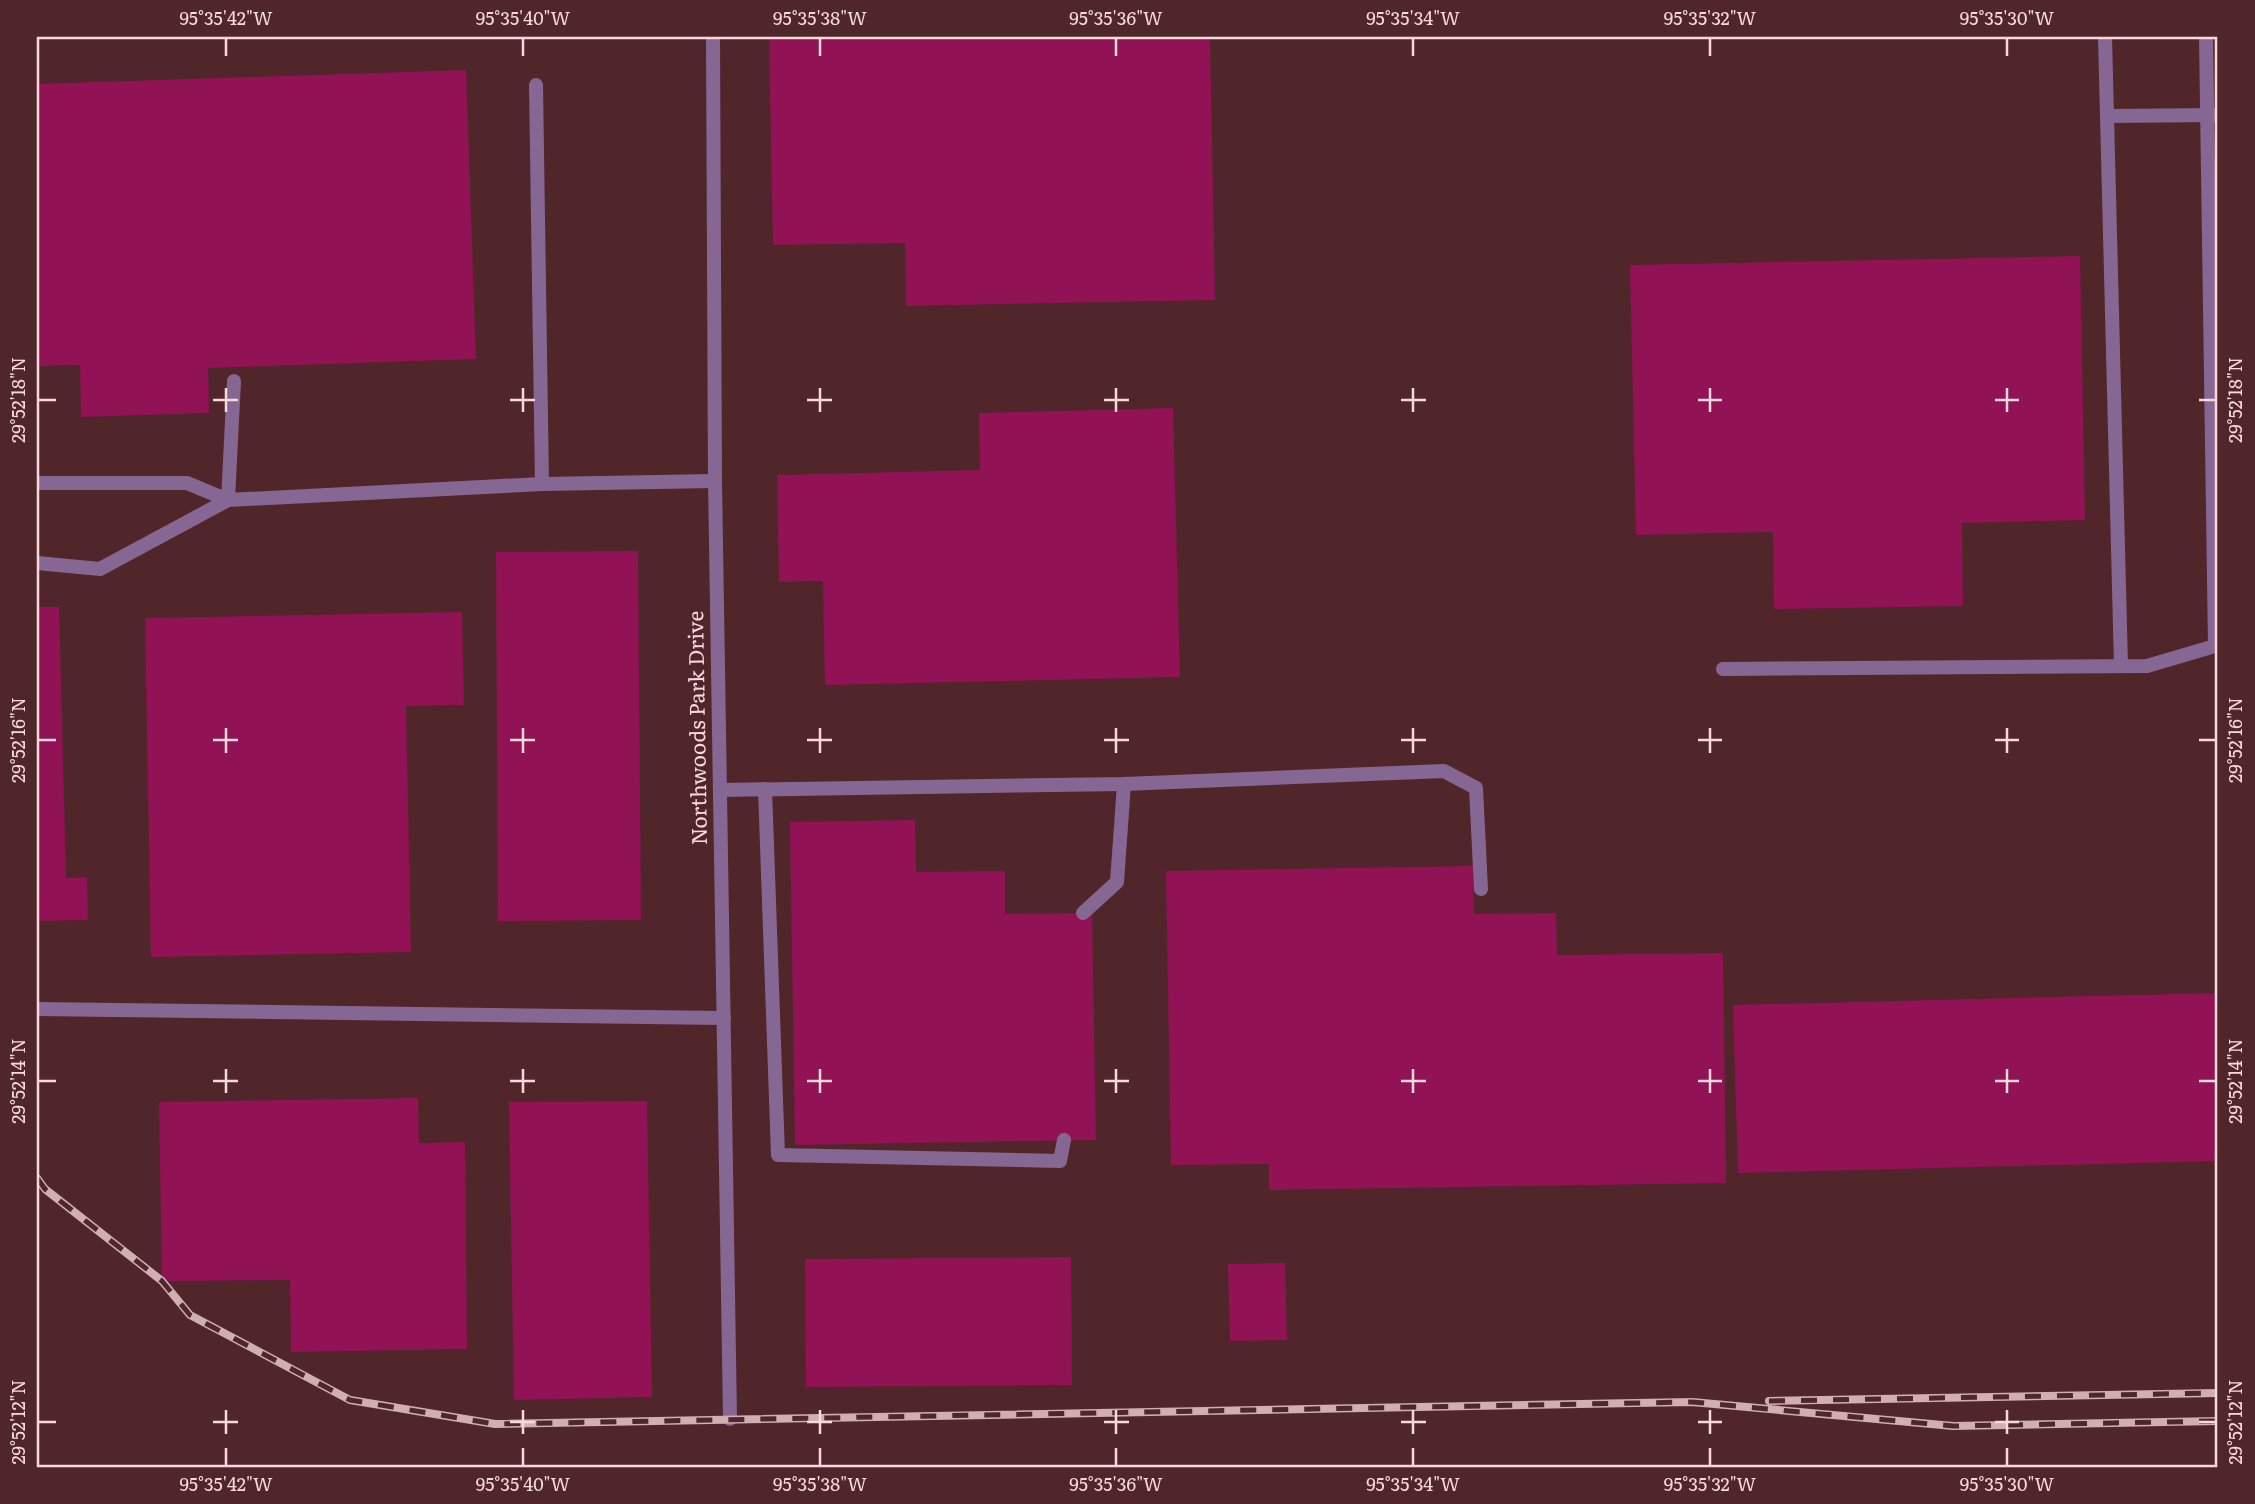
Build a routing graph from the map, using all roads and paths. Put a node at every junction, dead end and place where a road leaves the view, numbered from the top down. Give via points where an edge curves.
1 (713, 37) edge
2 (2105, 37) edge
3 (2206, 37) edge
4 (536, 85) dead end
5 (2213, 115) edge
6 (2107, 116) junction
7 (234, 381) dead end
8 (715, 481) junction
9 (37, 484) edge
10 (542, 484) junction
11 (228, 500) junction
12 (37, 563) edge
13 (2217, 646) edge
14 (2121, 666) junction
15 (1723, 669) dead end
16 (1124, 784) junction
17 (765, 789) junction
18 (720, 790) junction
19 (1481, 889) dead end
20 (1083, 913) dead end
21 (37, 1009) edge
22 (724, 1018) junction
23 (1064, 1140) dead end
24 (730, 1419) dead end

1 - 8 street, Northwoods Park Drive
2 - 6 street
3 - 5 street
4 - 10 street
5 - 6 street
5 - 13 street
6 - 14 street
7 - 11 street
8 - 10 street
8 - 18 street, Northwoods Park Drive
9 - 11 street via 187,483
10 - 11 street
11 - 12 street via 100,569
13 - 14 street via 2147,666
14 - 15 street
16 - 17 street
16 - 19 street via 1444,771 1476,788
16 - 20 street via 1117,882
17 - 18 street
17 - 23 street via 778,1155 1060,1161
18 - 22 street, Northwoods Park Drive
21 - 22 street
22 - 24 street, Northwoods Park Drive

